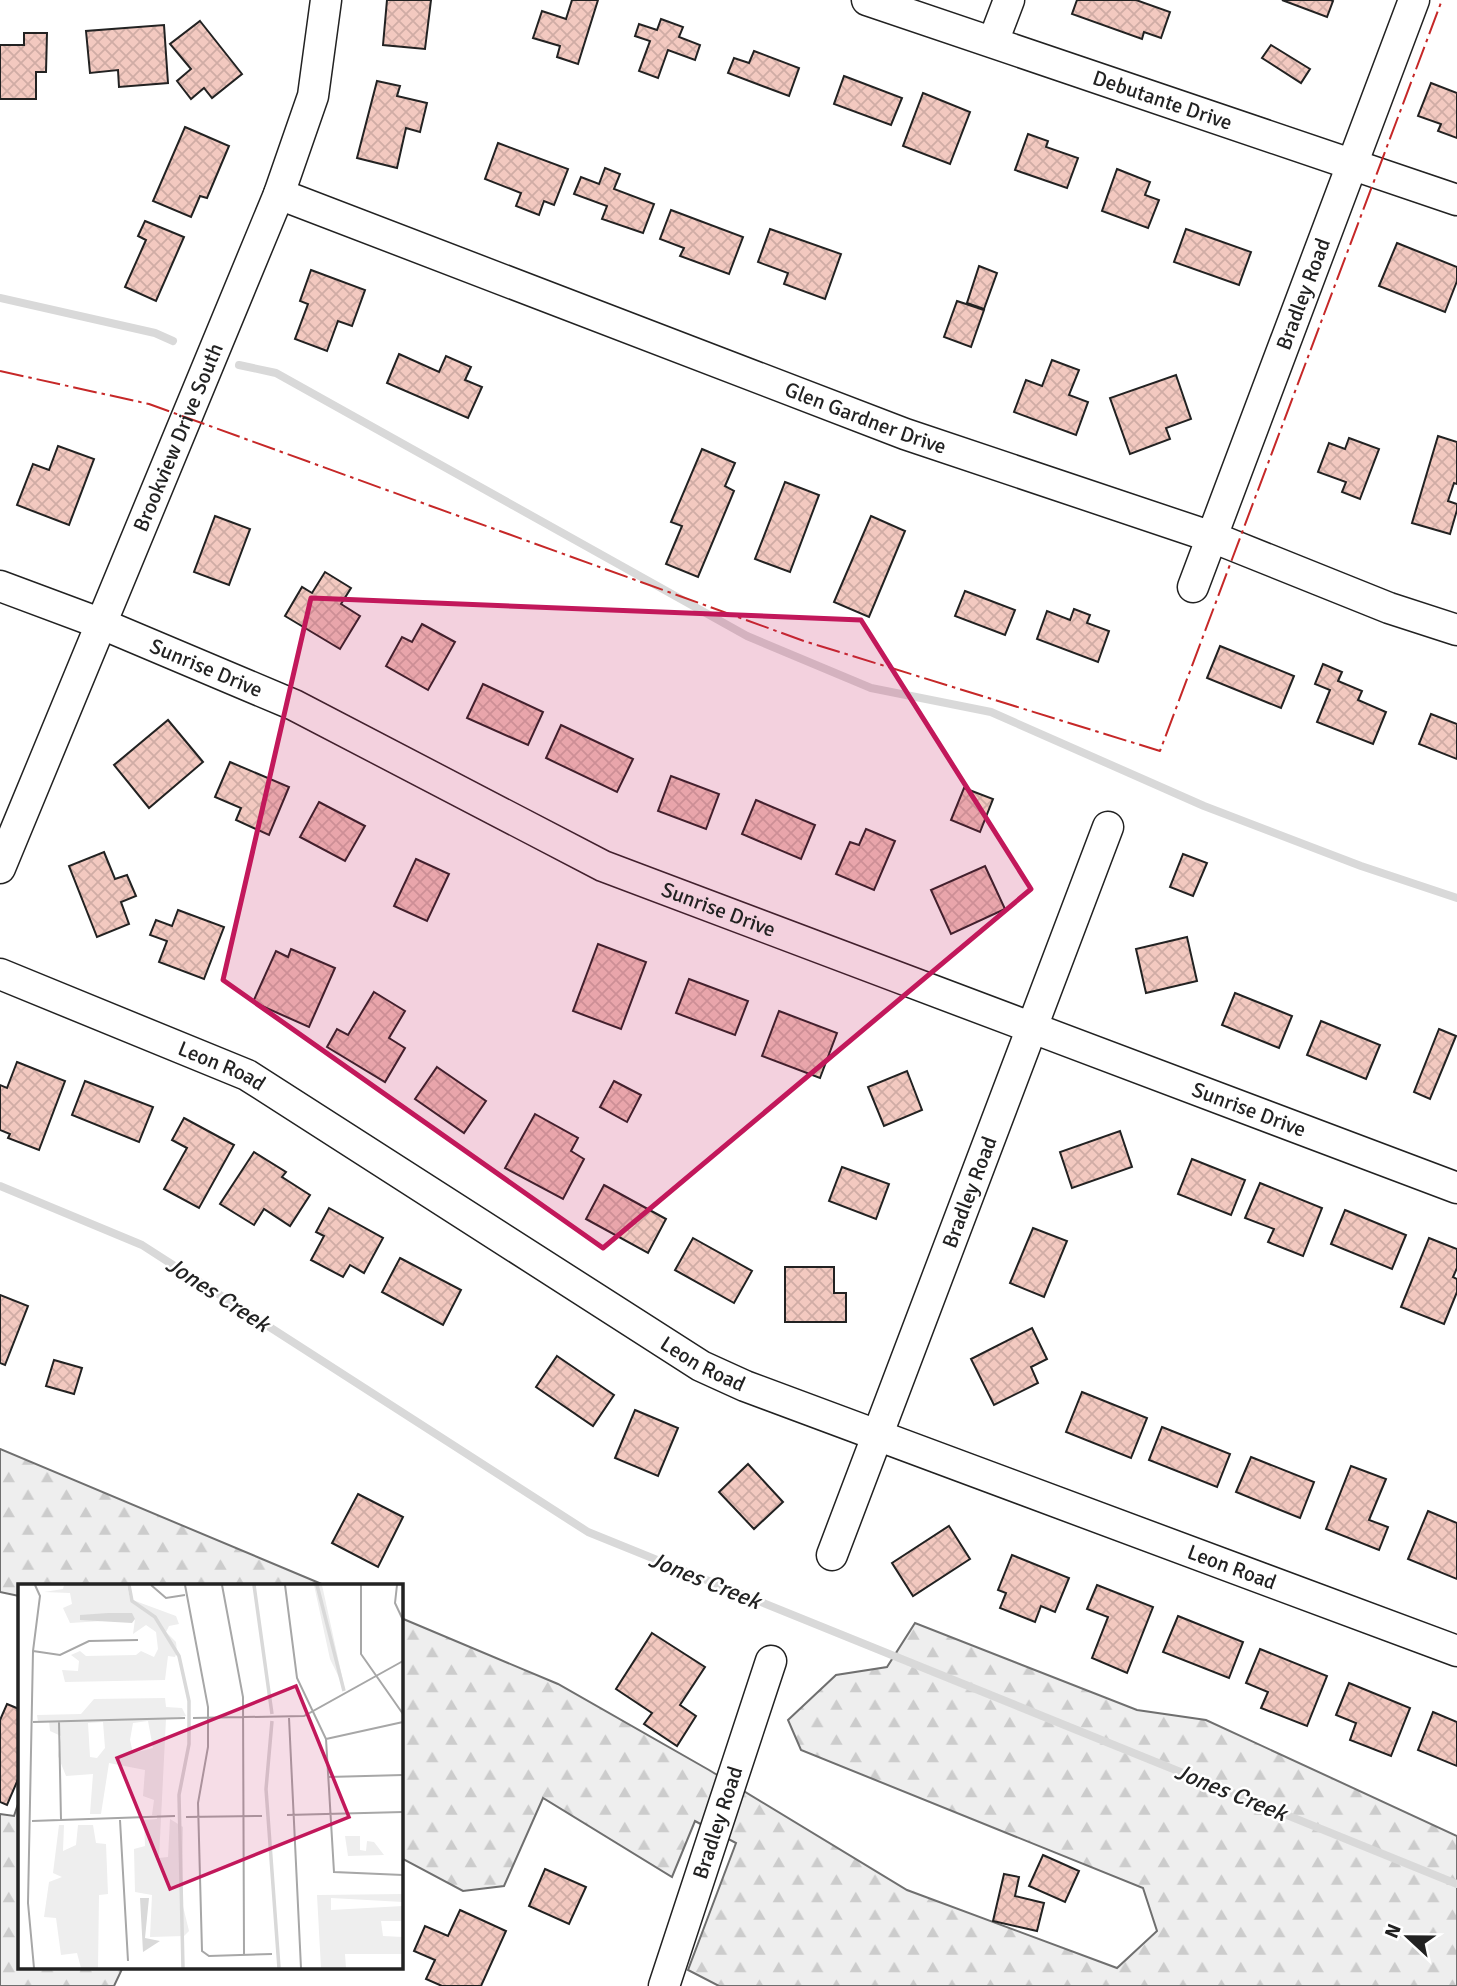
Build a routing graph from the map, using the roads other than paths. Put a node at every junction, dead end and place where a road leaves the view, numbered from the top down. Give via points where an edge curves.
1 (326, 0) edge
2 (867, 0) edge
3 (1009, 0) edge
4 (1414, 0) edge
5 (993, 42) junction
6 (1352, 166) junction
7 (279, 194) junction
8 (1457, 200) edge
9 (1212, 537) junction
10 (0, 586) edge
11 (1193, 587) dead end
12 (102, 624) junction
13 (1457, 630) edge
14 (1108, 827) dead end
15 (0, 868) edge
16 (0, 974) edge
17 (1032, 1027) junction
18 (1457, 1188) edge
19 (879, 1436) junction
20 (832, 1555) dead end
21 (1457, 1651) edge
22 (771, 1661) dead end
23 (664, 1986) edge

1 - 7 street, Brookview Drive South via 313,96
2 - 5 street, Debutante Drive
3 - 5 street
4 - 6 street, Bradley Road
5 - 6 street, Debutante Drive
6 - 8 street, Debutante Drive
6 - 9 street, Bradley Road
7 - 9 street, Glen Gardner Drive via 905,434
7 - 12 street, Brookview Drive South
9 - 11 street, Bradley Road
9 - 13 street, Glen Gardner Drive via 1389,608
10 - 12 street, Sunrise Drive
12 - 15 street, Brookview Drive South
12 - 17 street, Sunrise Drive via 294,705 603,866
14 - 17 street, Bradley Road
16 - 19 street, Leon Road via 247,1075 701,1366
17 - 18 street, Sunrise Drive
17 - 19 street, Bradley Road
19 - 20 street, Bradley Road
19 - 21 street, Leon Road
22 - 23 street, Bradley Road

